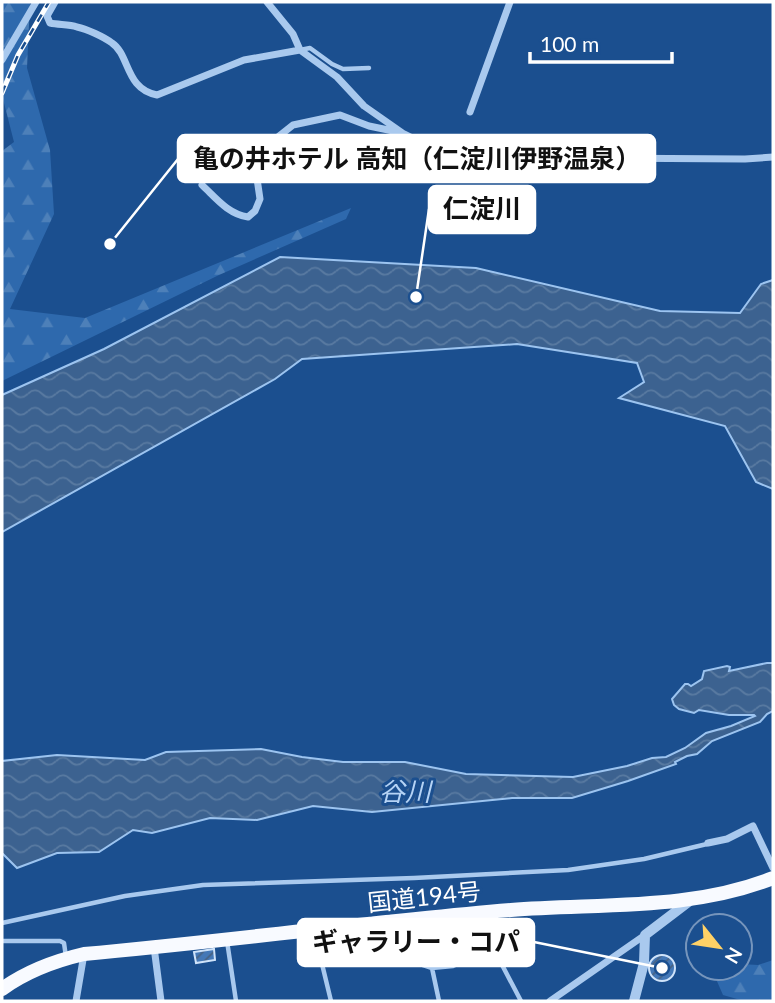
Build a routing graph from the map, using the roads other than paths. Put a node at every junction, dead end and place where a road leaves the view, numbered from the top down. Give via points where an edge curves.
1 (36, 2) edge
2 (55, 2) edge
3 (267, 2) edge
4 (510, 2) edge
5 (300, 50) junction
6 (2, 60) edge
7 (369, 68) dead end
8 (470, 112) dead end
9 (404, 134) junction
10 (773, 157) edge
11 (202, 185) dead end
12 (708, 844) joint
13 (773, 868) edge
14 (773, 878) edge
15 (693, 898) junction
16 (2, 923) edge
17 (372, 924) junction
18 (314, 930) junction
19 (645, 935) junction
20 (227, 940) junction
21 (2, 941) edge
22 (154, 947) junction
23 (83, 954) junction
24 (67, 958) junction
25 (432, 968) junction
26 (2, 989) edge
27 (76, 1001) edge
28 (161, 1001) edge
29 (236, 1001) edge
30 (331, 1001) edge
31 (439, 1001) edge
32 (522, 1001) edge
33 (550, 1001) edge
34 (634, 1001) edge

1 - 6 street
2 - 5 street via 47,16 50,23 76,26 112,42 136,82 157,95 244,60
3 - 5 street
4 - 8 street
5 - 7 lane via 310,48 343,69
5 - 9 street
9 - 10 street via 440,152 495,166 594,159
9 - 11 street via 340,116 293,125 264,148 256,165 260,199 248,217 225,208
12 - 13 street via 753,826
12 - 16 lane via 568,870 202,885 124,896
14 - 15 highway, 国道194号
15 - 17 highway, 国道194号
15 - 19 street
17 - 18 highway, 国道194号
17 - 25 lane via 375,949
18 - 20 highway, 国道194号
18 - 30 lane
19 - 33 street
19 - 34 street
20 - 22 highway, 国道194号
20 - 29 lane
21 - 24 lane via 60,941
22 - 23 highway, 国道194号
22 - 28 street
23 - 24 highway, 国道194号
23 - 27 street
24 - 26 highway, 国道194号
25 - 31 lane
25 - 32 lane via 468,959 500,961

